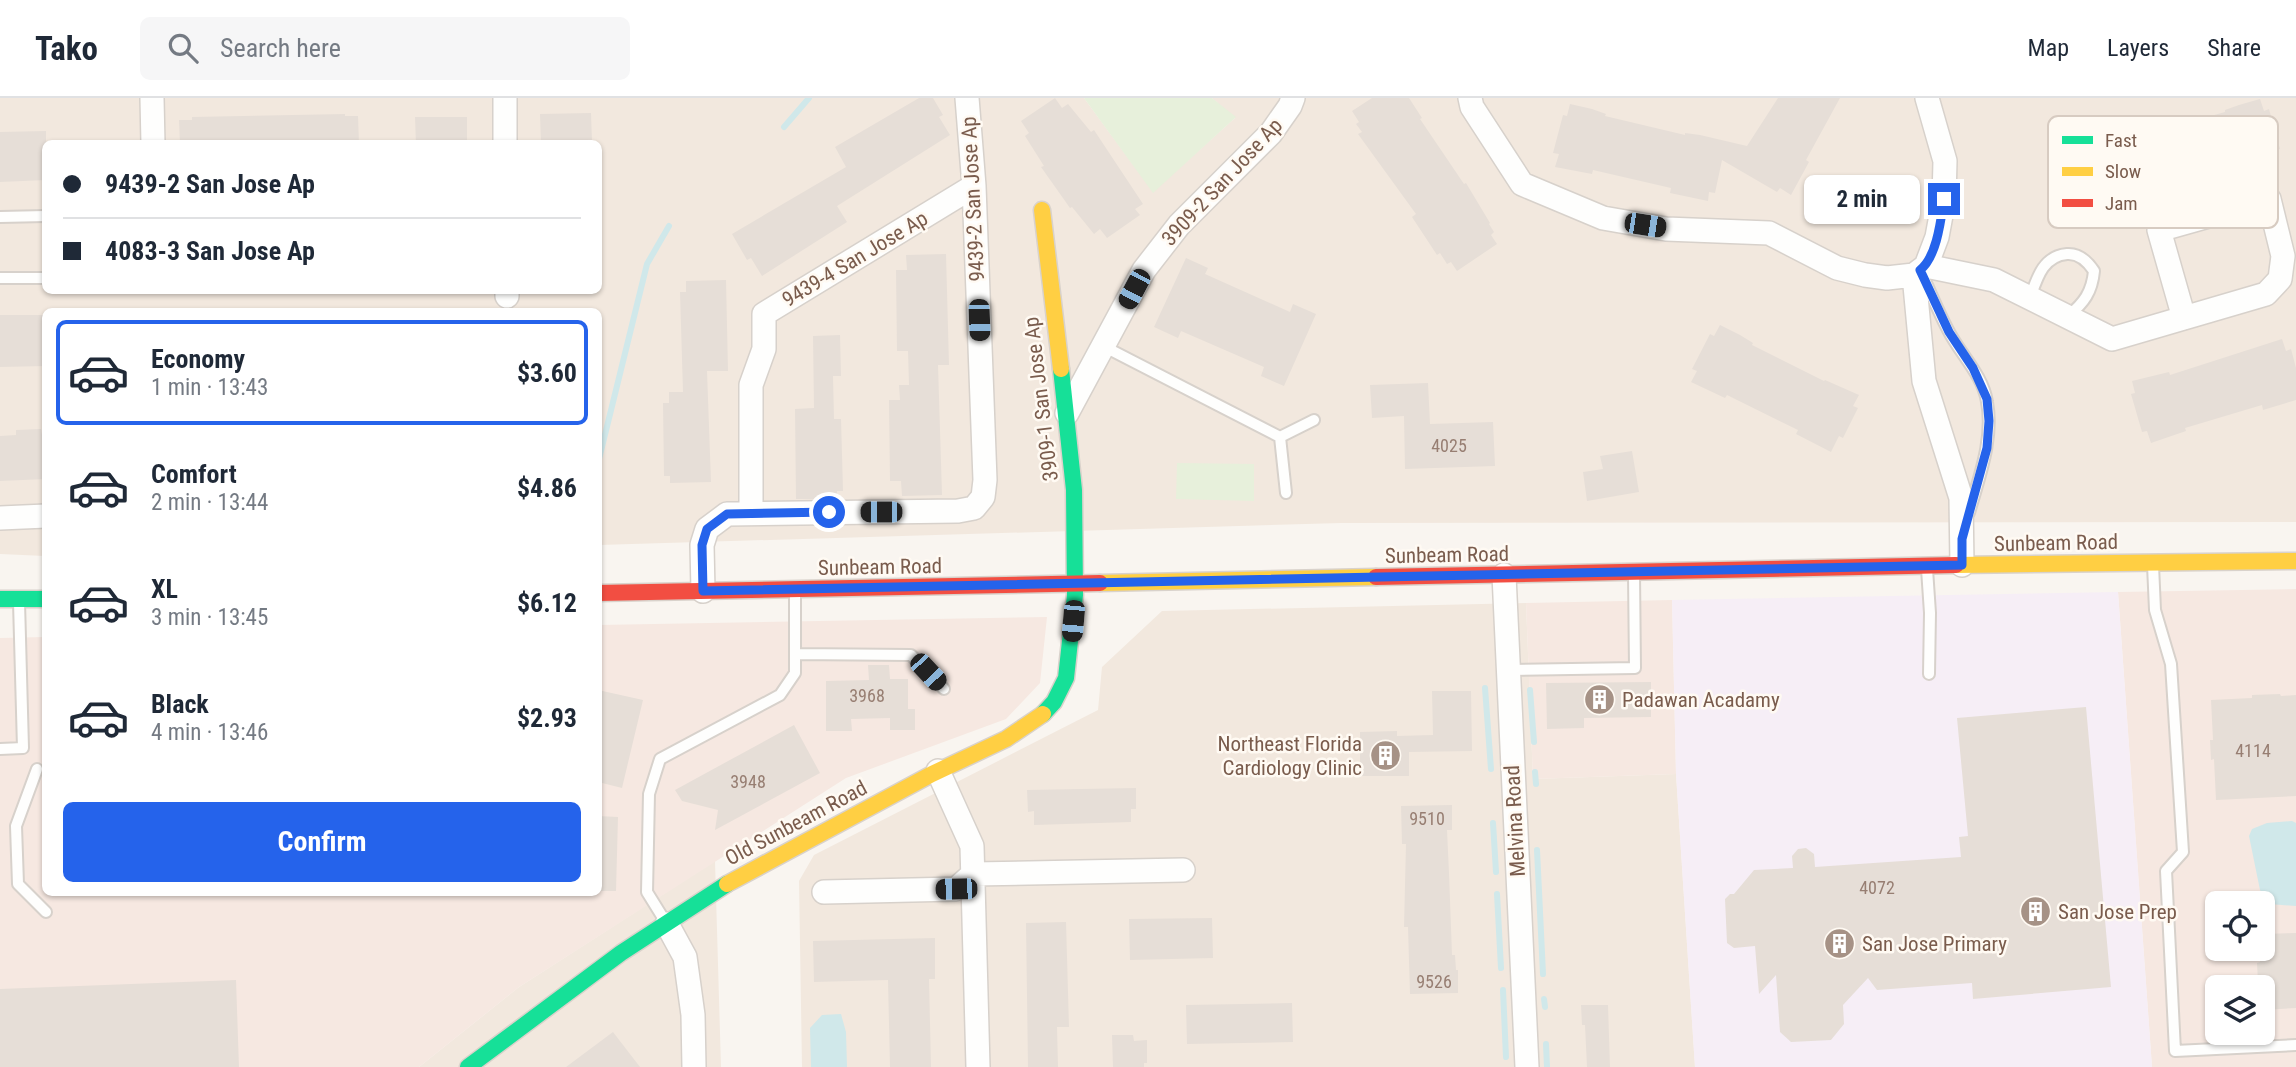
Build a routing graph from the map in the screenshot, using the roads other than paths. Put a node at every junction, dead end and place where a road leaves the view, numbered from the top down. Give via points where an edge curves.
1 (152, 98) edge
2 (505, 98) edge
3 (967, 98) edge
4 (1293, 98) edge
5 (1469, 98) edge
6 (1927, 98) edge
7 (153, 140) edge
8 (505, 140) edge
9 (974, 186) junction
10 (1042, 210) dead end
11 (42, 216) edge
12 (0, 217) edge
13 (2166, 228) edge
14 (2276, 228) edge
15 (1920, 270) junction
16 (0, 278) edge
17 (42, 278) edge
18 (2030, 298) junction
19 (2067, 317) junction
20 (2184, 318) junction
21 (1103, 346) junction
22 (1067, 413) junction
23 (1314, 420) dead end
24 (1280, 437) junction
25 (1286, 493) dead end
26 (751, 513) junction
27 (42, 516) edge
28 (0, 518) edge
29 (1962, 539) junction
30 (2296, 561) edge
31 (2153, 562) junction
32 (1962, 565) junction
33 (1927, 566) junction
34 (1634, 572) junction
35 (1504, 575) junction
36 (1076, 584) junction
37 (795, 590) junction
38 (703, 591) junction
39 (602, 593) edge
40 (0, 599) edge
41 (19, 599) junction
42 (42, 599) edge
43 (795, 654) junction
44 (1508, 670) junction
45 (1929, 674) dead end
46 (944, 689) dead end
47 (0, 749) edge
48 (37, 769) dead end
49 (938, 771) junction
50 (1183, 870) dead end
51 (973, 874) junction
52 (824, 892) dead end
53 (46, 912) dead end
54 (667, 924) junction
55 (2296, 1045) edge
56 (468, 1067) edge
57 (694, 1067) edge
58 (978, 1067) edge
59 (1527, 1067) edge

1 - 7 street
2 - 8 street
3 - 9 street, 9439-2 San Jose Ap
4 - 21 street, 3909-2 San Jose Ap via 1271,133 1179,225 1144,270
5 - 15 street via 1522,184 1602,218 1666,229 1769,233 1838,268 1887,278
6 - 15 street via 1945,160 1944,199 1937,237
9 - 26 street, 9439-4 San Jose Ap via 764,314 764,349 751,385
9 - 26 street, 9439-2 San Jose Ap via 985,480 975,508
10 - 22 street, 3909-1 San Jose Ap
11 - 12 lane
13 - 20 street via 2159,230
14 - 20 street via 2283,256 2280,279 2266,295
15 - 18 street via 1994,280
15 - 29 street via 1924,381 1961,498
15 - 29 lane via 1987,399 1987,448
16 - 17 lane
18 - 19 street
18 - 19 lane via 2039,274 2057,255 2073,254 2087,260 2094,271 2092,287
19 - 20 street via 2112,339
21 - 22 street, 3909-2 San Jose Ap
21 - 24 lane
22 - 36 street, 3909-1 San Jose Ap
23 - 24 lane
24 - 25 lane
26 - 38 street, 9439-2 San Jose Ap via 727,514 707,529 702,545
27 - 28 street
29 - 32 street
30 - 31 street, Sunbeam Road
31 - 32 street, Sunbeam Road
31 - 55 lane via 2155,610 2171,664 2183,852 2166,871 2175,1051
32 - 33 street, Sunbeam Road
33 - 34 street, Sunbeam Road
33 - 45 lane
34 - 35 street, Sunbeam Road
34 - 44 lane via 1635,668
35 - 36 street, Sunbeam Road
35 - 44 street, Melvina Road
36 - 37 street, Sunbeam Road
36 - 49 street, Old Sunbeam Road via 1069,661 1058,697 1022,730
37 - 38 street, Sunbeam Road
37 - 43 lane
38 - 39 street, Sunbeam Road
40 - 41 street
41 - 42 street
41 - 47 lane via 23,748
43 - 46 lane via 911,655
43 - 54 lane via 795,673 780,695 660,759 649,794 648,892
44 - 59 street, Melvina Road
48 - 53 lane via 16,826 18,884
49 - 51 street via 972,846
49 - 54 street, Old Sunbeam Road via 728,884
50 - 51 street
51 - 52 street via 956,889
51 - 58 street
54 - 56 street, Old Sunbeam Road
54 - 57 street via 685,957

